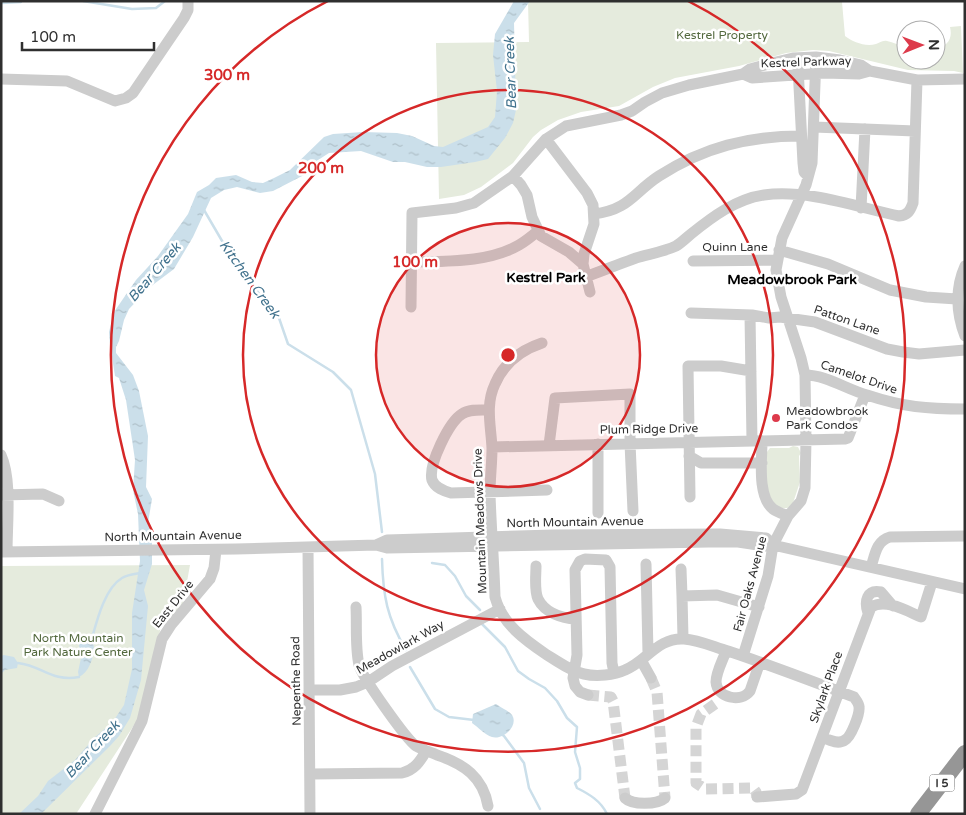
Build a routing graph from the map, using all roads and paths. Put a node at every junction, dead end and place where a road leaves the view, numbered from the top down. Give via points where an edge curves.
1 (188, 1) edge
2 (816, 57) junction
3 (798, 58) junction
4 (870, 71) junction
5 (743, 74) junction
6 (798, 74) junction
7 (816, 74) junction
8 (1, 79) edge
9 (965, 79) edge
10 (917, 80) junction
11 (814, 127) junction
12 (866, 129) junction
13 (915, 131) junction
14 (801, 136) junction
15 (546, 139) junction
16 (513, 176) junction
17 (808, 176) junction
18 (801, 195) junction
19 (861, 208) junction
20 (594, 214) junction
21 (538, 231) junction
22 (778, 255) junction
23 (693, 261) dead end
24 (412, 262) junction
25 (583, 264) junction
26 (965, 266) edge
27 (585, 277) junction
28 (590, 292) dead end
29 (957, 299) junction
30 (411, 307) dead end
31 (691, 313) dead end
32 (750, 315) junction
33 (788, 318) junction
34 (965, 336) edge
35 (542, 343) dead end
36 (965, 350) edge
37 (751, 371) junction
38 (805, 375) junction
39 (865, 395) junction
40 (965, 409) edge
41 (488, 410) junction
42 (806, 440) junction
43 (757, 441) junction
44 (689, 442) junction
45 (630, 443) junction
46 (598, 444) junction
47 (549, 445) junction
48 (492, 447) junction
49 (1, 455) edge
50 (689, 456) junction
51 (762, 463) junction
52 (547, 490) dead end
53 (490, 493) junction
54 (4, 495) edge
55 (690, 497) dead end
56 (59, 501) dead end
57 (634, 511) dead end
58 (598, 513) dead end
59 (788, 516) junction
60 (965, 536) edge
61 (494, 541) junction
62 (773, 545) junction
63 (308, 547) junction
64 (216, 550) junction
65 (4, 552) edge
66 (646, 564) dead end
67 (536, 566) dead end
68 (681, 568) dead end
69 (871, 568) junction
70 (932, 582) junction
71 (965, 589) edge
72 (682, 596) junction
73 (893, 606) junction
74 (356, 607) dead end
75 (759, 607) junction
76 (500, 608) junction
77 (868, 613) junction
78 (576, 619) junction
79 (683, 638) junction
80 (726, 651) junction
81 (644, 656) junction
82 (744, 656) junction
83 (760, 662) junction
84 (574, 671) junction
85 (614, 673) junction
86 (651, 678) tunnel mouth
87 (368, 682) junction
88 (310, 690) junction
89 (839, 691) junction
90 (588, 694) tunnel mouth
91 (723, 694) junction
92 (715, 704) tunnel mouth
93 (822, 737) junction
94 (426, 751) junction
95 (965, 753) edge
96 (311, 774) junction
97 (757, 797) tunnel mouth
98 (625, 798) dead end
99 (665, 798) dead end
100 (488, 806) dead end
101 (310, 812) edge
102 (95, 814) edge
103 (918, 814) edge

1 - 8 street via 184,18 132,93 121,100 109,100 67,81
2 - 3 street, Kestrel Parkway
2 - 4 street, Kestrel Parkway via 861,65
2 - 7 street, Fair Oaks Avenue
3 - 5 street, Kestrel Parkway via 750,69
3 - 6 street
4 - 7 street, Kestrel Parkway
4 - 10 street, Kestrel Parkway
5 - 6 street, Kestrel Parkway via 752,78
5 - 15 street, Kestrel Parkway via 662,93 632,111 566,126
6 - 7 street, Kestrel Parkway
6 - 14 street
7 - 11 street, Fair Oaks Avenue
9 - 10 street, Kestrel Parkway
10 - 13 street
11 - 12 street
11 - 17 street, Fair Oaks Avenue
12 - 13 street
12 - 19 street
13 - 19 street via 913,203 909,212 900,216
14 - 17 street via 804,172
14 - 20 street via 762,137 713,149 685,160 657,177 627,203 614,210
15 - 16 street, Kestrel Parkway
15 - 20 street via 587,193
16 - 21 street via 527,195
16 - 24 street, Kestrel Parkway via 465,207 412,213
17 - 18 street, Fair Oaks Avenue
18 - 19 street
18 - 22 street, Fair Oaks Avenue
18 - 27 street via 747,198 716,215 678,245
20 - 25 street
21 - 24 street via 519,245 500,253
21 - 25 street
22 - 23 street, Quinn Lane
22 - 29 street, Quinn Lane via 828,264 890,290
22 - 33 street, Fair Oaks Avenue via 778,281
24 - 30 street
25 - 27 street
26 - 29 street
27 - 28 street
29 - 34 street
31 - 32 street, Patton Lane
32 - 33 street, Patton Lane
32 - 37 street
33 - 36 street, Patton Lane via 815,322 903,352 919,354
33 - 38 street, Fair Oaks Avenue
35 - 41 street, Mountain Meadows Drive via 519,354 502,371 494,385
37 - 43 street
37 - 44 street via 721,366 688,366
38 - 39 street, Camelot Drive via 818,376
38 - 42 street, Fair Oaks Avenue
39 - 40 street, Camelot Drive via 907,407
39 - 42 street, Plum Ridge Drive via 848,438
41 - 48 street, Mountain Meadows Drive
41 - 53 street via 470,410 454,422 439,448 432,478 437,486 450,493
42 - 43 street, Plum Ridge Drive
42 - 59 street, Fair Oaks Avenue via 805,488 801,501
43 - 44 street, Plum Ridge Drive
43 - 51 street
44 - 45 street, Plum Ridge Drive
44 - 50 street
45 - 46 street, Plum Ridge Drive
45 - 47 street via 630,394 555,398
45 - 57 street
46 - 47 street, Plum Ridge Drive
46 - 58 street
47 - 48 street, Plum Ridge Drive
48 - 53 street, Mountain Meadows Drive
49 - 54 street via 6,468
50 - 51 street via 702,463
50 - 55 street
51 - 59 street via 763,488 768,503
52 - 53 street
53 - 61 street, Mountain Meadows Drive
54 - 56 street via 43,494
54 - 65 street
59 - 62 street, Fair Oaks Avenue
60 - 69 street via 884,539 879,544
61 - 62 street, North Mountain Avenue via 730,534 766,538
61 - 63 street, North Mountain Avenue via 387,540 376,545
61 - 76 street, Mountain Meadows Drive via 495,597
62 - 69 street, North Mountain Avenue
62 - 75 street, Fair Oaks Avenue
63 - 64 street, North Mountain Avenue
63 - 88 street, Nepenthe Road
64 - 65 street, North Mountain Avenue
64 - 102 street, East Drive via 210,580 162,639 142,721
66 - 81 street
67 - 78 street via 538,599 560,617
68 - 72 street
69 - 70 street, North Mountain Avenue
70 - 71 street, North Mountain Avenue
70 - 73 street via 922,617
72 - 75 street via 717,594
72 - 79 street
73 - 77 street, Skylark Place via 876,604
73 - 77 street via 881,592 872,592 865,602
74 - 87 street via 359,666
75 - 82 street, Fair Oaks Avenue
76 - 84 street, Mountain Meadows Drive via 523,639
76 - 87 street, Meadowlark Way
77 - 89 street, Skylark Place
78 - 84 street
78 - 85 street via 576,565 585,560 606,560 610,567
79 - 80 street
79 - 81 street, Mountain Meadows Drive via 663,643
80 - 82 street
80 - 91 street via 716,678
81 - 85 street, Mountain Meadows Drive via 624,671
81 - 86 street
82 - 83 street
83 - 89 street
83 - 91 street via 747,695 736,698
84 - 85 street, Mountain Meadows Drive
84 - 90 street via 575,686
87 - 88 street, Meadowlark Way via 340,690
87 - 94 street via 411,742
88 - 96 street, Nepenthe Road
89 - 93 street, Skylark Place
89 - 93 street via 858,701 859,713 846,740 835,742
91 - 92 street
93 - 97 street, Skylark Place via 802,790 796,794
94 - 96 street via 417,764 402,773
94 - 100 street via 471,773 484,789
95 - 103 highway, I 5
96 - 101 street, Nepenthe Road
98 - 99 street via 630,802 658,802

